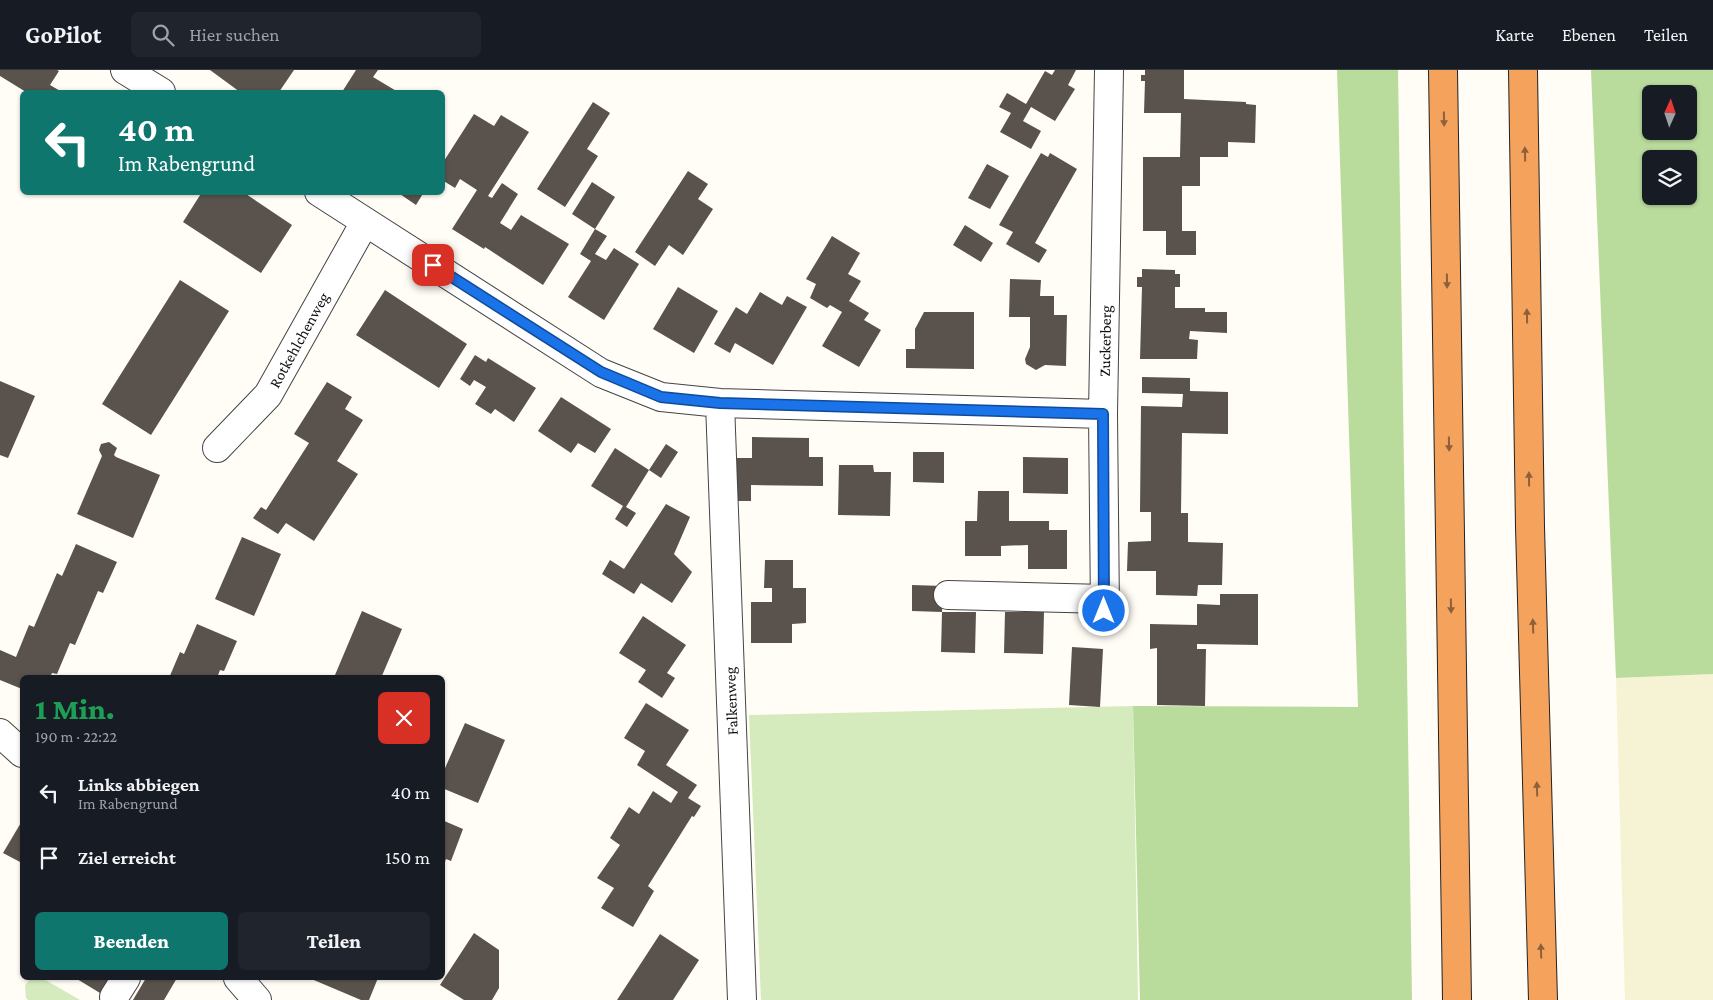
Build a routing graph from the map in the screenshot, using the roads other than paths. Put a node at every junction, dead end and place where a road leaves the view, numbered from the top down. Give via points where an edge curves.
1 (126, 70) edge
2 (1110, 70) edge
3 (1443, 70) edge
4 (1523, 70) edge
5 (158, 90) edge
6 (324, 195) edge
7 (365, 222) junction
8 (720, 403) junction
9 (1103, 414) junction
10 (217, 448) dead end
11 (948, 595) dead end
12 (0, 733) edge
13 (20, 752) edge
14 (742, 1000) edge
15 (1457, 1000) edge
16 (1543, 1000) edge

1 - 5 street
2 - 9 street, Zuckerberg
3 -> 15 highway
16 -> 4 highway via 1530,527
6 - 7 street
7 - 8 street via 601,372 661,397
7 - 10 street, Rotkehlchenweg via 268,395
8 - 9 street
8 - 14 street, Falkenweg
9 - 11 street, Zuckerberg via 1104,605
12 - 13 street

